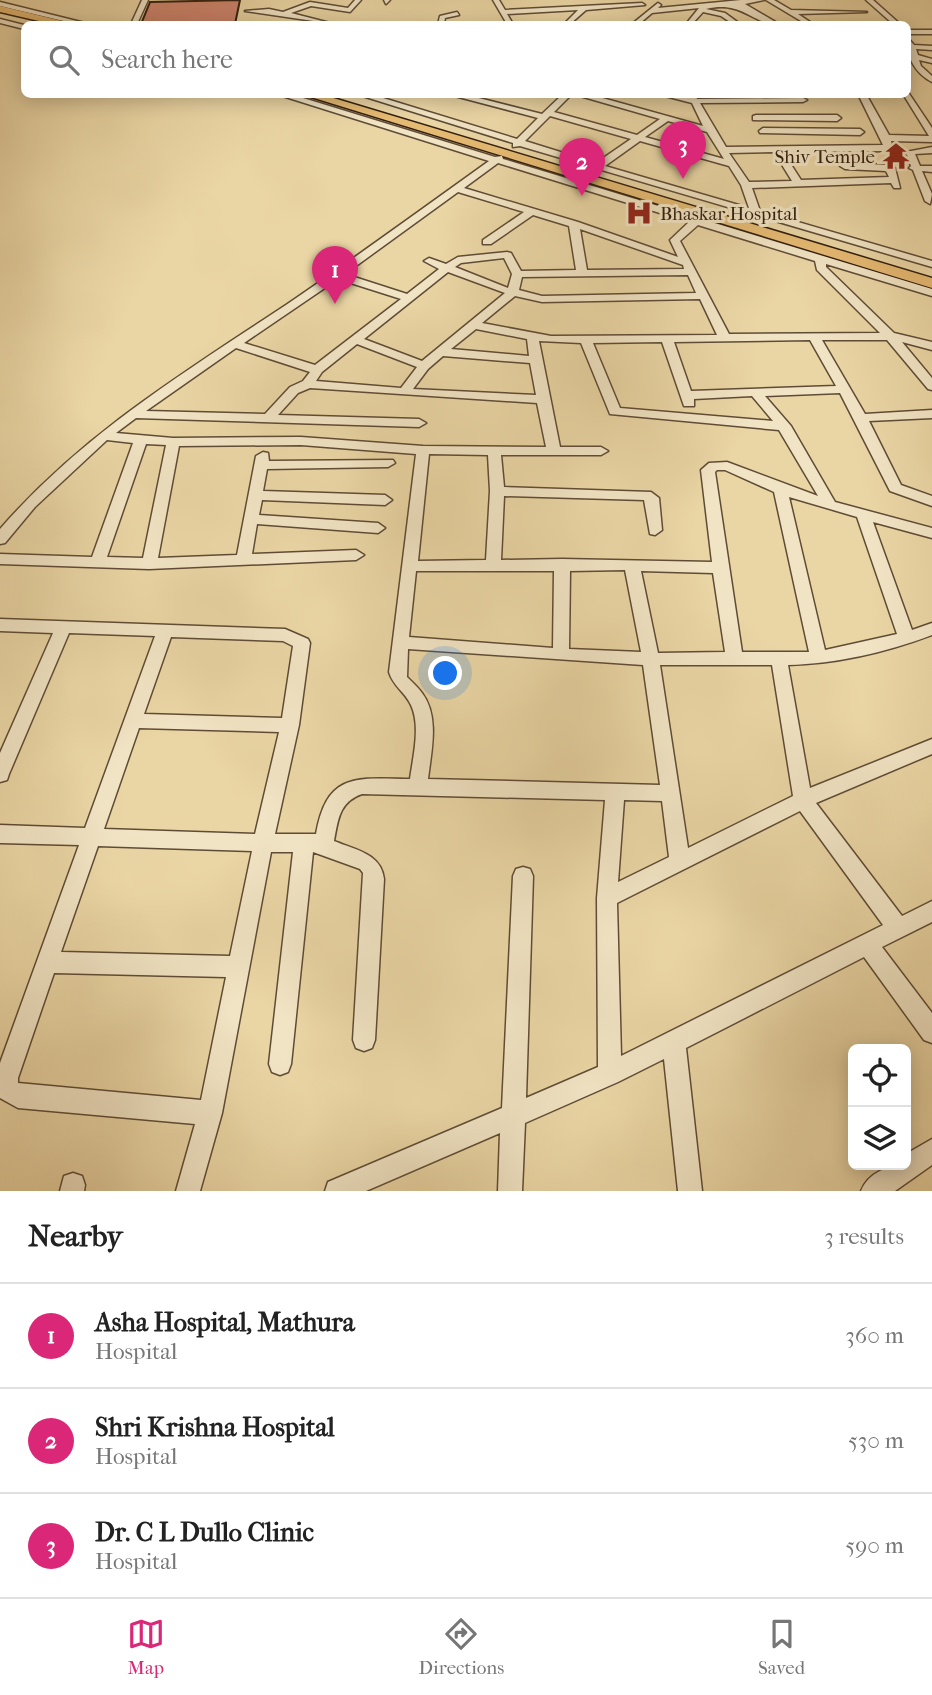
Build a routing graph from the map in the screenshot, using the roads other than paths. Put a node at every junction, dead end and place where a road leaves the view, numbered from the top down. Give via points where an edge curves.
1 (145, 0) edge
2 (249, 0) edge
3 (358, 0) edge
4 (496, 0) edge
5 (530, 0) edge
6 (662, 0) edge
7 (761, 0) edge
8 (769, 0) edge
9 (821, 0) edge
10 (869, 0) edge
11 (644, 2) edge
12 (739, 3) junction
13 (0, 6) edge
14 (701, 6) edge
15 (584, 8) junction
16 (248, 10) junction
17 (535, 10) junction
18 (501, 12) junction
19 (789, 12) junction
20 (863, 12) junction
21 (648, 13) junction
22 (836, 13) junction
23 (283, 14) junction
24 (457, 14) dead end
25 (0, 15) edge
26 (871, 20) dead end
27 (0, 21) edge
28 (26, 21) edge
29 (52, 21) edge
30 (69, 21) edge
31 (135, 21) edge
32 (247, 21) edge
33 (317, 21) edge
34 (441, 21) edge
35 (508, 21) edge
36 (571, 21) edge
37 (639, 21) edge
38 (691, 21) edge
39 (725, 21) edge
40 (771, 21) edge
41 (805, 21) edge
42 (894, 21) edge
43 (21, 26) edge
44 (911, 32) edge
45 (932, 32) edge
46 (932, 47) edge
47 (911, 49) edge
48 (911, 50) edge
49 (911, 52) edge
50 (932, 61) edge
51 (911, 74) edge
52 (930, 76) edge
53 (911, 87) edge
54 (932, 88) edge
55 (293, 98) edge
56 (319, 98) edge
57 (340, 98) edge
58 (381, 98) edge
59 (474, 98) edge
60 (564, 98) edge
61 (592, 98) edge
62 (694, 98) edge
63 (744, 98) edge
64 (864, 98) edge
65 (909, 98) edge
66 (803, 100) dead end
67 (546, 115) junction
68 (667, 118) junction
69 (755, 118) junction
70 (837, 118) dead end
71 (710, 130) junction
72 (860, 132) dead end
73 (932, 137) edge
74 (639, 138) junction
75 (886, 138) junction
76 (518, 143) junction
77 (832, 149) junction
78 (722, 150) junction
79 (777, 150) junction
80 (932, 150) edge
81 (498, 159) junction
82 (733, 164) junction
83 (598, 166) junction
84 (845, 166) junction
85 (915, 168) junction
86 (932, 169) edge
87 (857, 182) junction
88 (798, 183) junction
89 (746, 185) junction
90 (457, 188) junction
91 (865, 193) dead end
92 (930, 201) edge
93 (532, 211) junction
94 (756, 213) junction
95 (696, 221) junction
96 (574, 224) junction
97 (487, 242) dead end
98 (820, 258) junction
99 (429, 261) dead end
100 (932, 264) edge
101 (447, 268) junction
102 (690, 268) junction
103 (582, 273) junction
104 (517, 274) junction
105 (932, 274) edge
106 (337, 275) junction
107 (932, 283) edge
108 (513, 292) junction
109 (932, 293) edge
110 (704, 296) junction
111 (410, 298) junction
112 (473, 325) junction
113 (890, 336) junction
114 (814, 337) junction
115 (533, 338) junction
116 (725, 338) junction
117 (667, 339) junction
118 (356, 340) junction
119 (586, 341) junction
120 (236, 344) junction
121 (932, 346) edge
122 (440, 352) junction
123 (535, 360) junction
124 (424, 366) junction
125 (317, 370) junction
126 (308, 384) junction
127 (932, 386) edge
128 (845, 389) junction
129 (404, 392) junction
130 (757, 394) junction
131 (687, 395) junction
132 (543, 399) junction
133 (133, 414) junction
134 (932, 414) edge
135 (270, 416) junction
136 (694, 416) junction
137 (861, 418) junction
138 (419, 423) dead end
139 (784, 426) junction
140 (103, 436) junction
141 (141, 439) junction
142 (267, 440) junction
143 (173, 442) junction
144 (423, 450) junction
145 (494, 450) junction
146 (554, 451) junction
147 (601, 451) dead end
148 (387, 463) dead end
149 (262, 465) junction
150 (780, 489) junction
151 (497, 491) junction
152 (256, 495) junction
153 (385, 500) dead end
154 (932, 500) edge
155 (830, 505) junction
156 (863, 514) junction
157 (251, 519) junction
158 (378, 528) dead end
159 (655, 530) dead end
160 (932, 533) edge
161 (0, 539) edge
162 (356, 555) dead end
163 (0, 559) edge
164 (243, 561) junction
165 (97, 564) junction
166 (149, 564) junction
167 (493, 564) junction
168 (562, 565) junction
169 (632, 565) junction
170 (410, 566) junction
171 (720, 568) junction
172 (0, 625) edge
173 (63, 629) junction
174 (932, 629) edge
175 (165, 631) junction
176 (907, 638) junction
177 (399, 642) junction
178 (561, 656) junction
179 (819, 658) junction
180 (651, 659) junction
181 (779, 659) junction
182 (735, 660) junction
183 (133, 721) junction
184 (290, 726) junction
185 (932, 746) edge
186 (0, 774) edge
187 (418, 788) junction
188 (615, 792) junction
189 (672, 793) junction
190 (803, 800) junction
191 (0, 834) edge
192 (90, 838) junction
193 (262, 843) junction
194 (314, 844) junction
195 (680, 862) junction
196 (523, 876) dead end
197 (607, 898) junction
198 (932, 911) edge
199 (899, 929) junction
200 (868, 945) junction
201 (48, 962) junction
202 (238, 967) junction
203 (932, 1032) edge
204 (364, 1040) dead end
205 (674, 1042) junction
206 (280, 1064) dead end
207 (610, 1074) junction
208 (210, 1113) junction
209 (512, 1118) junction
210 (932, 1151) edge
211 (188, 1191) edge
212 (337, 1191) edge
213 (510, 1191) edge
214 (690, 1191) edge
215 (873, 1191) edge

1 - 31 street
2 - 16 street
3 - 23 street via 350,9 310,4
4 - 18 street
5 - 17 street
6 - 21 street
7 - 12 street
8 - 19 street
9 - 22 street
10 - 42 street
11 - 15 street
11 - 21 street
12 - 14 street
12 - 40 street
13 - 29 highway
13 - 30 street
14 - 21 street
14 - 38 street
14 - 39 street via 723,14
15 - 17 street
15 - 36 street
16 - 23 street
16 - 32 street
17 - 18 street
18 - 35 street
19 - 22 street
19 - 41 street
20 - 22 street
20 - 22 street via 856,6
20 - 26 street
21 - 37 street
23 - 33 street
24 - 34 street via 442,16
25 - 28 highway
27 - 43 street
44 - 45 street
46 - 47 street
48 - 50 street
49 - 52 street via 917,67
51 - 52 street
53 - 54 street
55 - 81 street
56 - 107 highway
57 - 105 highway
58 - 76 street
59 - 67 street
60 - 67 street
61 - 68 street
62 - 71 street
63 - 66 street
63 - 69 street
64 - 75 street
65 - 73 street
67 - 74 street
67 - 76 street
68 - 71 street
68 - 74 street
69 - 70 street
69 - 72 street via 765,135
71 - 78 street
73 - 75 street
74 - 82 street
74 - 83 street
75 - 77 street via 886,148
76 - 83 street
77 - 79 street
77 - 84 street
78 - 79 street
78 - 82 street
79 - 88 street
80 - 85 street via 910,150
81 - 90 street
81 - 95 street
82 - 89 street
83 - 94 street
84 - 87 street
84 - 87 street via 885,166 896,183
85 - 86 street
85 - 92 street
87 - 88 street
87 - 91 street
88 - 89 street
89 - 94 street
90 - 93 street
90 - 106 street
93 - 96 street
93 - 97 street
94 - 100 street
95 - 98 street
95 - 102 street via 675,240
96 - 102 street
96 - 103 street
98 - 109 street
98 - 113 street via 821,268
99 - 101 street
101 - 104 street via 458,260 508,255
101 - 108 street
101 - 111 street
102 - 103 street
102 - 110 street
103 - 104 street
104 - 108 street
106 - 111 street
106 - 120 street
108 - 110 street via 563,300
108 - 112 street
110 - 116 street
111 - 118 street
112 - 115 street
112 - 122 street
113 - 114 street
113 - 121 street
113 - 127 street
114 - 116 street
114 - 128 street
115 - 119 street
115 - 123 street
116 - 117 street
117 - 119 street
117 - 131 street
118 - 124 street
118 - 125 street
119 - 136 street via 615,411
120 - 125 street
120 - 133 street
122 - 123 street
122 - 124 street
123 - 132 street
124 - 129 street
125 - 126 street
126 - 129 street
126 - 135 street via 294,390
128 - 130 street
128 - 137 street
129 - 132 street
130 - 131 street
130 - 139 street
131 - 136 street
132 - 146 street
133 - 135 street
133 - 140 street
134 - 137 street
135 - 138 street
136 - 139 street
137 - 154 street via 895,488
139 - 155 street
140 - 141 street
140 - 161 street via 23,510
141 - 143 street
141 - 165 street
142 - 143 street
142 - 144 street
142 - 149 street
143 - 166 street
144 - 145 street
144 - 170 street
145 - 146 street
145 - 151 street
146 - 147 street
148 - 149 street
149 - 152 street
150 - 155 street
150 - 171 street via 727,466 708,470
150 - 179 street
151 - 159 street via 646,495 652,498
151 - 167 street
152 - 153 street
152 - 157 street
155 - 156 street
156 - 160 street
156 - 176 street
157 - 158 street
157 - 164 street
162 - 164 street
163 - 165 street
164 - 166 street
165 - 166 street
167 - 168 street
167 - 170 street
168 - 169 street
168 - 178 street
169 - 171 street
169 - 180 street
170 - 177 street
171 - 182 street
172 - 173 street
173 - 175 street
173 - 186 street
174 - 176 street
175 - 183 street
175 - 184 street via 296,638 302,651
176 - 179 street
177 - 178 street
177 - 187 street via 399,681 417,699 423,719
178 - 180 street
179 - 181 street
180 - 182 street
180 - 189 street
181 - 182 street
181 - 190 street
183 - 184 street
183 - 192 street
184 - 193 street
185 - 190 street
187 - 188 street
187 - 194 street via 362,786 344,790
188 - 189 street
188 - 197 street
189 - 195 street
190 - 195 street
190 - 199 street
191 - 192 street
192 - 193 street
192 - 201 street
193 - 194 street
193 - 202 street
194 - 204 street via 367,863 373,870
194 - 206 street
195 - 197 street
196 - 209 street
197 - 207 street
198 - 199 street
199 - 200 street
200 - 203 street
200 - 205 street
201 - 202 street
201 - 208 street via 9,1062 8,1090 18,1096
202 - 208 street
205 - 207 street
205 - 214 street
207 - 209 street
208 - 211 street
209 - 212 street
209 - 213 street
210 - 215 street

